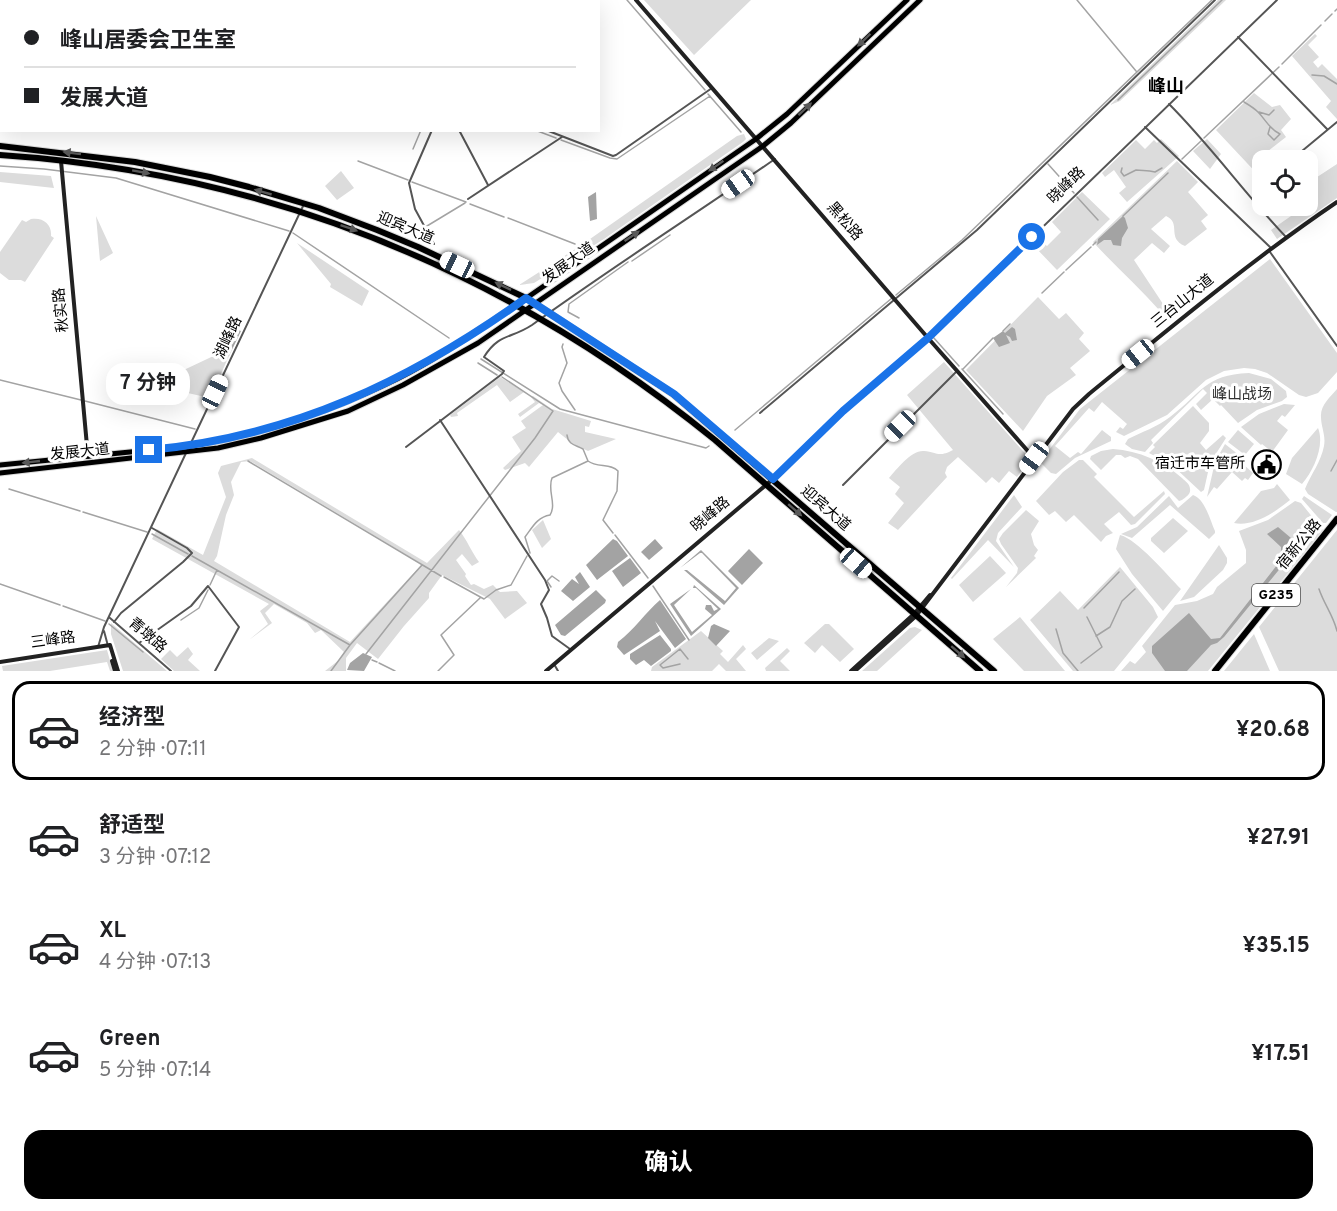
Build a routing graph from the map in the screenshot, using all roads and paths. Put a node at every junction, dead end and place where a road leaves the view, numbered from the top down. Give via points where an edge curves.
1 (636, 0) edge
2 (907, 0) edge
3 (920, 0) edge
4 (1215, 0) edge
5 (1277, 0) edge
6 (1238, 38) junction
7 (712, 88) junction
8 (1169, 104) junction
9 (1337, 122) edge
10 (773, 126) junction
11 (1145, 128) junction
12 (1327, 129) junction
13 (431, 132) edge
14 (460, 132) edge
15 (551, 132) edge
16 (779, 133) junction
17 (562, 137) junction
18 (756, 139) junction
19 (0, 146) edge
20 (763, 146) junction
21 (744, 148) junction
22 (1303, 150) edge
23 (0, 154) edge
24 (749, 156) junction
25 (775, 159) junction
26 (61, 160) junction
27 (488, 185) junction
28 (284, 198) junction
29 (468, 198) dead end
30 (1337, 202) edge
31 (304, 203) junction
32 (283, 206) junction
33 (319, 208) junction
34 (301, 212) junction
35 (316, 217) junction
36 (1286, 237) junction
37 (434, 244) dead end
38 (1269, 249) junction
39 (526, 298) junction
40 (896, 300) junction
41 (535, 303) junction
42 (517, 304) junction
43 (527, 309) junction
44 (549, 312) junction
45 (541, 318) junction
46 (928, 338) junction
47 (1337, 346) edge
48 (957, 371) junction
49 (760, 413) dead end
50 (440, 420) junction
51 (190, 446) junction
52 (406, 447) dead end
53 (186, 453) junction
54 (88, 457) junction
55 (1034, 458) junction
56 (0, 465) edge
57 (0, 473) edge
58 (773, 479) junction
59 (766, 484) junction
60 (843, 485) dead end
61 (1337, 519) edge
62 (1337, 525) edge
63 (152, 528) junction
64 (898, 588) junction
65 (892, 595) junction
66 (921, 608) junction
67 (915, 615) junction
68 (109, 618) junction
69 (114, 621) junction
70 (941, 625) junction
71 (104, 627) junction
72 (935, 632) junction
73 (139, 643) junction
74 (109, 646) junction
75 (98, 647) junction
76 (570, 649) junction
77 (0, 662) edge
78 (554, 664) junction
79 (116, 671) edge
80 (171, 671) edge
81 (215, 671) edge
82 (546, 671) edge
83 (558, 671) edge
84 (853, 671) edge
85 (980, 671) edge
86 (994, 671) edge
87 (1215, 671) edge
88 (1220, 671) edge

1 - 7 street, 黑松路
2 -> 10 main road, 发展大道
16 -> 3 main road, 发展大道
4 - 40 street via 977,230
5 - 6 street, 晓峰路
6 - 8 street, 晓峰路
6 - 12 street
7 - 17 street via 613,156
7 - 18 street, 黑松路
8 - 11 street, 晓峰路
8 - 36 street
9 - 12 street
10 - 16 main road via 774,132
10 - 18 main road, 发展大道
11 - 38 street
11 - 46 street, 晓峰路
12 - 22 street
13 - 37 street via 409,183 415,209
14 - 27 street
15 - 17 street
16 - 20 main road, 发展大道
17 - 27 street
18 - 20 street, 黑松路
18 - 21 main road, 发展大道
28 -> 19 highway, 迎宾大道 via 210,177 135,162
20 - 24 main road, 发展大道
20 - 25 street, 黑松路
21 - 24 main road
21 -> 39 main road, 发展大道
23 - 26 highway, 迎宾大道
41 -> 24 main road, 发展大道
25 - 40 street, 黑松路
25 - 44 street
26 -> 32 highway, 迎宾大道 via 213,186
26 - 54 street, 秋实路
27 - 29 street
28 - 31 highway, 迎宾大道
28 - 32 main road via 288,202
30 - 36 street, 三台山大道
31 - 33 highway, 迎宾大道
31 - 34 street, 湖峰路
32 - 34 highway, 迎宾大道
33 - 35 main road via 315,210
39 -> 33 highway, 迎宾大道 via 418,247
34 - 35 highway, 迎宾大道
34 - 51 street, 湖峰路
35 -> 42 highway, 迎宾大道 via 404,250
36 - 38 street, 三台山大道
38 - 47 street
38 - 55 street, 三台山大道 via 1089,394
39 - 41 highway, 迎宾大道
39 - 42 main road, 发展大道
40 - 46 street, 黑松路
40 - 49 street
41 - 43 main road, 发展大道
41 - 44 highway, 迎宾大道
42 - 43 highway, 迎宾大道
42 - 51 main road, 发展大道 via 399,378 347,402 259,430
43 - 45 highway, 迎宾大道
43 - 53 main road, 发展大道 via 403,386 348,411 261,438
44 - 45 street
44 - 58 highway, 迎宾大道 via 674,394
45 - 50 street via 490,347 484,357 503,373
45 - 59 highway, 迎宾大道 via 672,405
46 - 48 street, 黑松路
46 - 58 street, 晓峰路 via 843,411
48 - 55 street, 黑松路
48 - 60 street
50 - 52 street
50 - 76 street via 547,585 549,592 541,604 552,636
51 - 53 street, 湖峰路
51 - 54 main road, 发展大道
53 - 57 main road, 发展大道
53 - 63 street, 湖峰路
54 -> 56 main road, 发展大道
55 - 66 street, 三台山大道
58 - 59 street, 晓峰路
58 - 64 highway, 迎宾大道
59 -> 65 highway, 迎宾大道
59 - 76 street, 晓峰路
61 - 87 highway, 宿新公路 / G235
62 - 88 highway, 宿新公路 / G235
63 - 68 street, 湖峰路
63 - 69 street via 192,553
64 - 65 main road via 899,595
64 - 66 highway, 迎宾大道
65 - 67 highway, 迎宾大道
66 - 67 street, 三台山大道
66 - 70 highway, 迎宾大道
67 - 72 highway, 迎宾大道
67 - 84 street, 三台山大道
68 - 69 street, 青墩路
68 - 71 street, 湖峰路
69 - 73 street, 青墩路
70 - 72 main road via 936,624
70 - 86 highway, 迎宾大道
71 - 74 street
71 - 75 street, 湖峰路
72 -> 85 highway, 迎宾大道
73 - 80 street, 青墩路
73 - 81 street via 191,606 208,586 239,627
74 - 75 street, 三峰路
74 - 79 street
75 - 77 street, 三峰路
76 - 78 street, 晓峰路
78 - 82 street, 晓峰路
78 - 83 street

